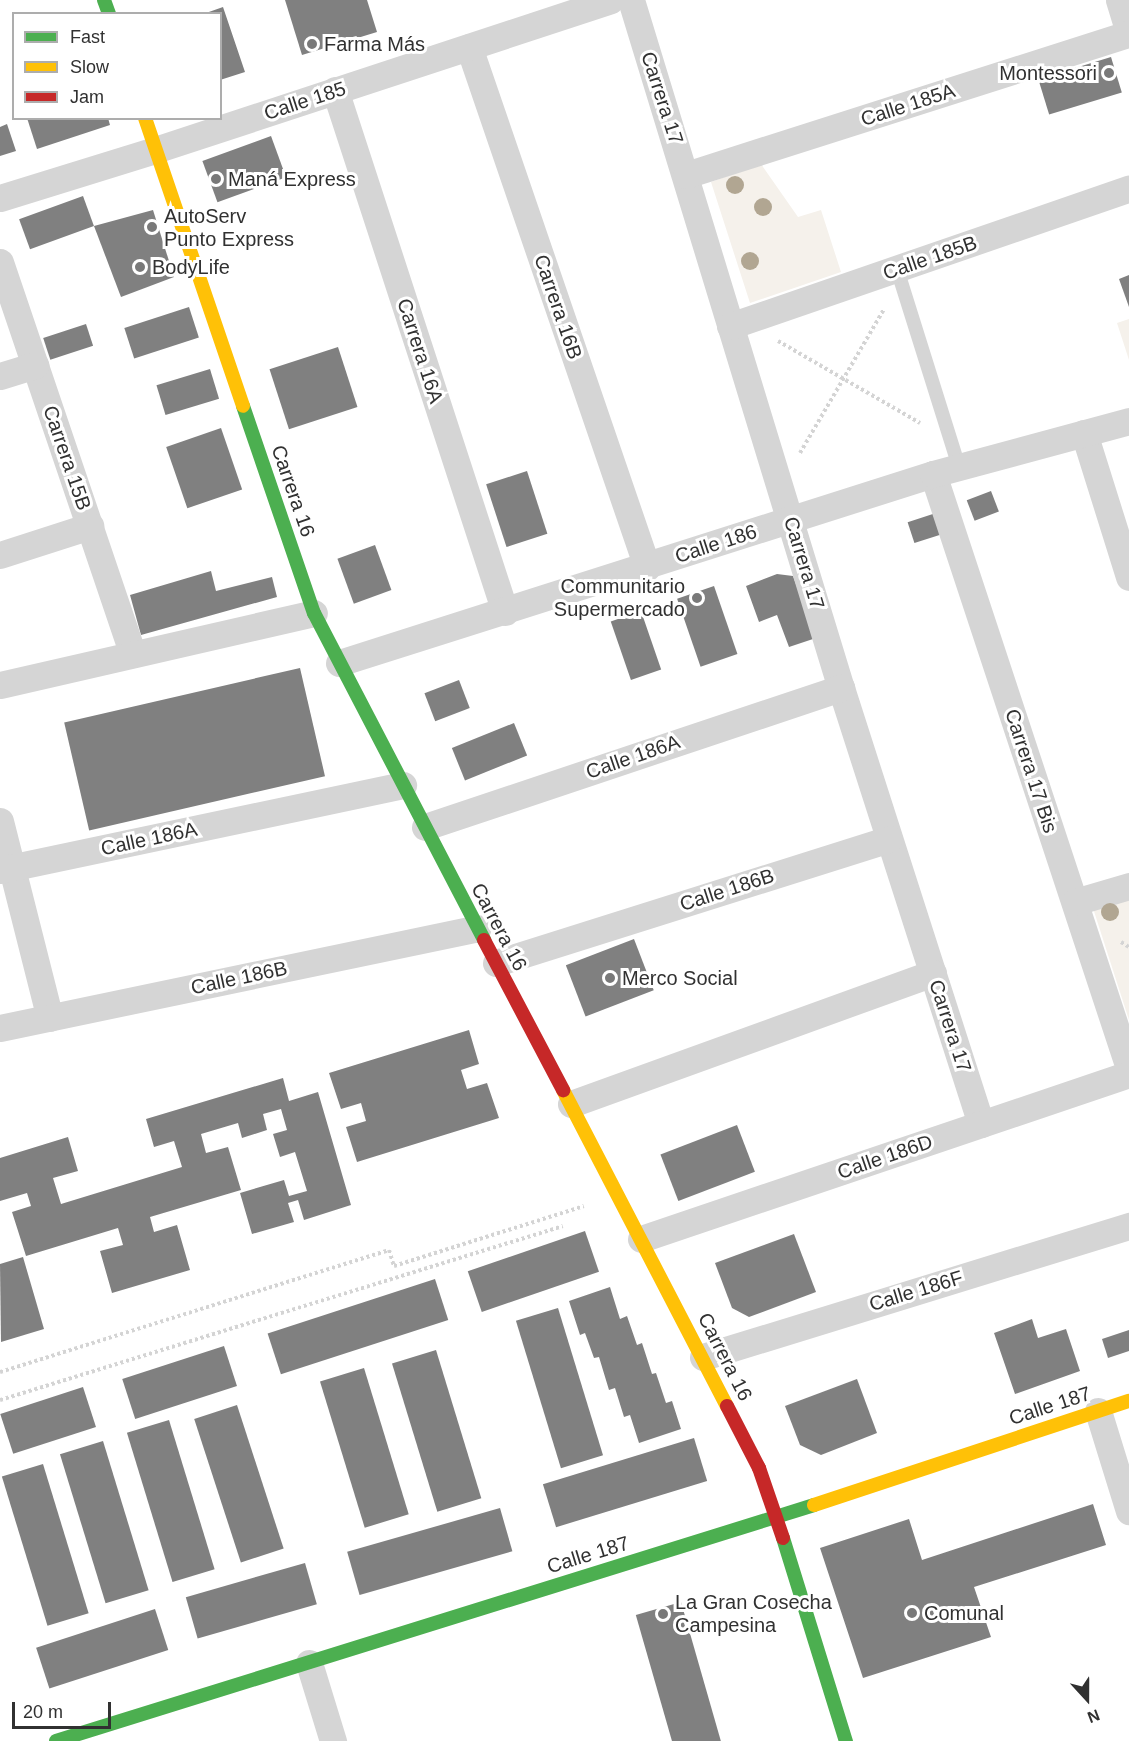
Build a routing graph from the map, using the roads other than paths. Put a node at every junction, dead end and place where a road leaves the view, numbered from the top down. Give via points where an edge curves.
1 (610, 0) edge
2 (631, 0) edge
3 (1119, 0) edge
4 (1129, 33) edge
5 (469, 47) junction
6 (335, 90) junction
7 (146, 120) edge
8 (155, 150) junction
9 (686, 175) junction
10 (1129, 189) edge
11 (0, 198) edge
12 (0, 262) edge
13 (899, 274) junction
14 (737, 324) junction
15 (35, 365) junction
16 (0, 376) edge
17 (1129, 421) edge
18 (1084, 433) junction
19 (960, 467) junction
20 (933, 474) junction
21 (791, 520) junction
22 (90, 526) junction
23 (0, 555) edge
24 (647, 567) junction
25 (1129, 577) edge
26 (505, 612) junction
27 (314, 613) junction
28 (133, 654) junction
29 (339, 663) junction
30 (0, 685) edge
31 (841, 688) junction
32 (403, 785) junction
33 (0, 820) edge
34 (425, 827) junction
35 (889, 839) junction
36 (6, 868) edge
37 (1129, 886) edge
38 (1075, 902) junction
39 (478, 928) junction
40 (496, 963) junction
41 (933, 974) junction
42 (50, 1018) junction
43 (0, 1028) edge
44 (1129, 1068) edge
45 (1129, 1074) edge
46 (571, 1104) junction
47 (981, 1124) junction
48 (1129, 1226) edge
49 (641, 1239) junction
50 (703, 1357) junction
51 (1129, 1401) edge
52 (1098, 1411) junction
53 (1129, 1510) edge
54 (777, 1517) junction
55 (309, 1663) junction
56 (56, 1741) edge
57 (333, 1741) edge
58 (846, 1741) edge

1 - 5 street, Calle 185
2 - 9 street, Carrera 17
3 - 4 street
4 - 9 street, Calle 185A
5 - 6 street, Calle 185
5 - 24 street, Carrera 16B
6 - 8 street, Calle 185
6 - 26 street, Carrera 16A
7 - 8 street, Carrera 16
8 - 11 street, Calle 185
8 - 27 street, Carrera 16
9 - 14 street, Carrera 17
10 - 13 street, Calle 185B
12 - 15 street, Carrera 15B
13 - 14 street, Calle 185B
13 - 19 lane
14 - 21 street, Carrera 17
15 - 16 street
15 - 22 street, Carrera 15B
17 - 18 street, Calle 186
18 - 19 street, Calle 186
18 - 25 street
19 - 20 street, Calle 186
20 - 21 street, Calle 186
20 - 38 street, Carrera 17 Bis
21 - 24 street, Calle 186
21 - 31 street, Carrera 17
22 - 23 street
22 - 28 street, Carrera 15B
24 - 26 street, Calle 186
26 - 29 street, Calle 186
27 - 28 street
27 - 29 street, Carrera 16
28 - 30 street
29 - 32 street, Carrera 16
31 - 34 street, Calle 186A
31 - 35 street, Carrera 17
32 - 34 street, Carrera 16
32 - 36 street, Calle 186A
33 - 36 street
34 - 39 street, Carrera 16
35 - 40 street, Calle 186B
35 - 41 street, Carrera 17
36 - 42 street
37 - 38 street
38 - 44 street, Carrera 17 Bis
39 - 40 street, Carrera 16
39 - 42 street, Calle 186B
40 - 46 street, Carrera 16
41 - 46 street
41 - 47 street, Carrera 17
42 - 43 street, Calle 186B
45 - 47 street, Calle 186D
46 - 49 street, Carrera 16
47 - 49 street, Calle 186D
48 - 50 street, Calle 186F
49 - 50 street, Carrera 16
50 - 54 street, Carrera 16 via 759,1468
51 - 52 street, Calle 187
52 - 53 street
52 - 54 street, Calle 187
54 - 55 street, Calle 187
54 - 58 street, Carrera 16
55 - 56 street, Calle 187
55 - 57 street

